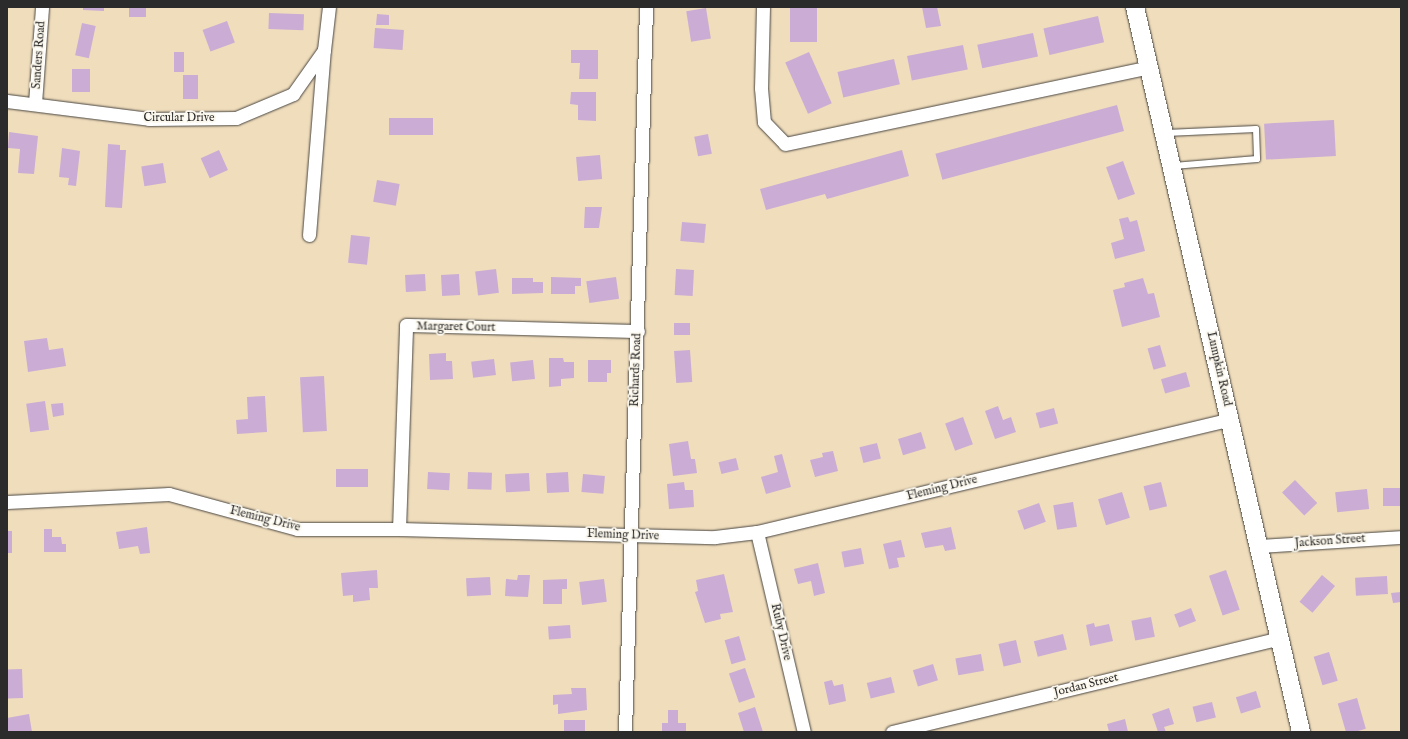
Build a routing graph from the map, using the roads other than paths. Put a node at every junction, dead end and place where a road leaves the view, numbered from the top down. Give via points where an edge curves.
1 (42, 7) edge
2 (329, 7) edge
3 (646, 7) edge
4 (763, 7) edge
5 (1135, 7) edge
6 (324, 50) junction
7 (1149, 67) junction
8 (7, 101) edge
9 (35, 104) junction
10 (1164, 134) junction
11 (1172, 166) junction
12 (309, 235) dead end
13 (638, 331) junction
14 (1230, 419) junction
15 (7, 502) edge
16 (399, 529) junction
17 (757, 532) junction
18 (632, 535) junction
19 (1401, 537) edge
20 (1258, 546) junction
21 (1280, 638) junction
22 (625, 732) edge
23 (804, 732) edge
24 (892, 732) edge
25 (1301, 732) edge

1 - 9 street, Sanders Road
2 - 6 street, Circular Drive
3 - 13 street, Richards Road
4 - 7 street via 761,88 764,122 785,144
5 - 7 main road, Lumpkin Road
6 - 9 street, Circular Drive via 292,94 236,118 149,119
6 - 12 street, Circular Drive
7 - 10 main road, Lumpkin Road
8 - 9 street, Circular Drive
10 - 11 main road, Lumpkin Road
10 - 11 lane via 1256,129 1257,159
11 - 14 main road, Lumpkin Road
13 - 16 street, Margaret Court via 406,325
13 - 18 street, Richards Road
14 - 17 street, Fleming Drive
14 - 20 main road, Lumpkin Road
15 - 16 street, Fleming Drive via 169,494 297,529
16 - 18 street, Fleming Drive
17 - 18 street, Fleming Drive via 715,537
17 - 23 street, Ruby Drive
18 - 22 street, Richards Road
19 - 20 street, Jackson Street
20 - 21 main road, Lumpkin Road
21 - 24 street, Jordan Street
21 - 25 main road, Lumpkin Road

